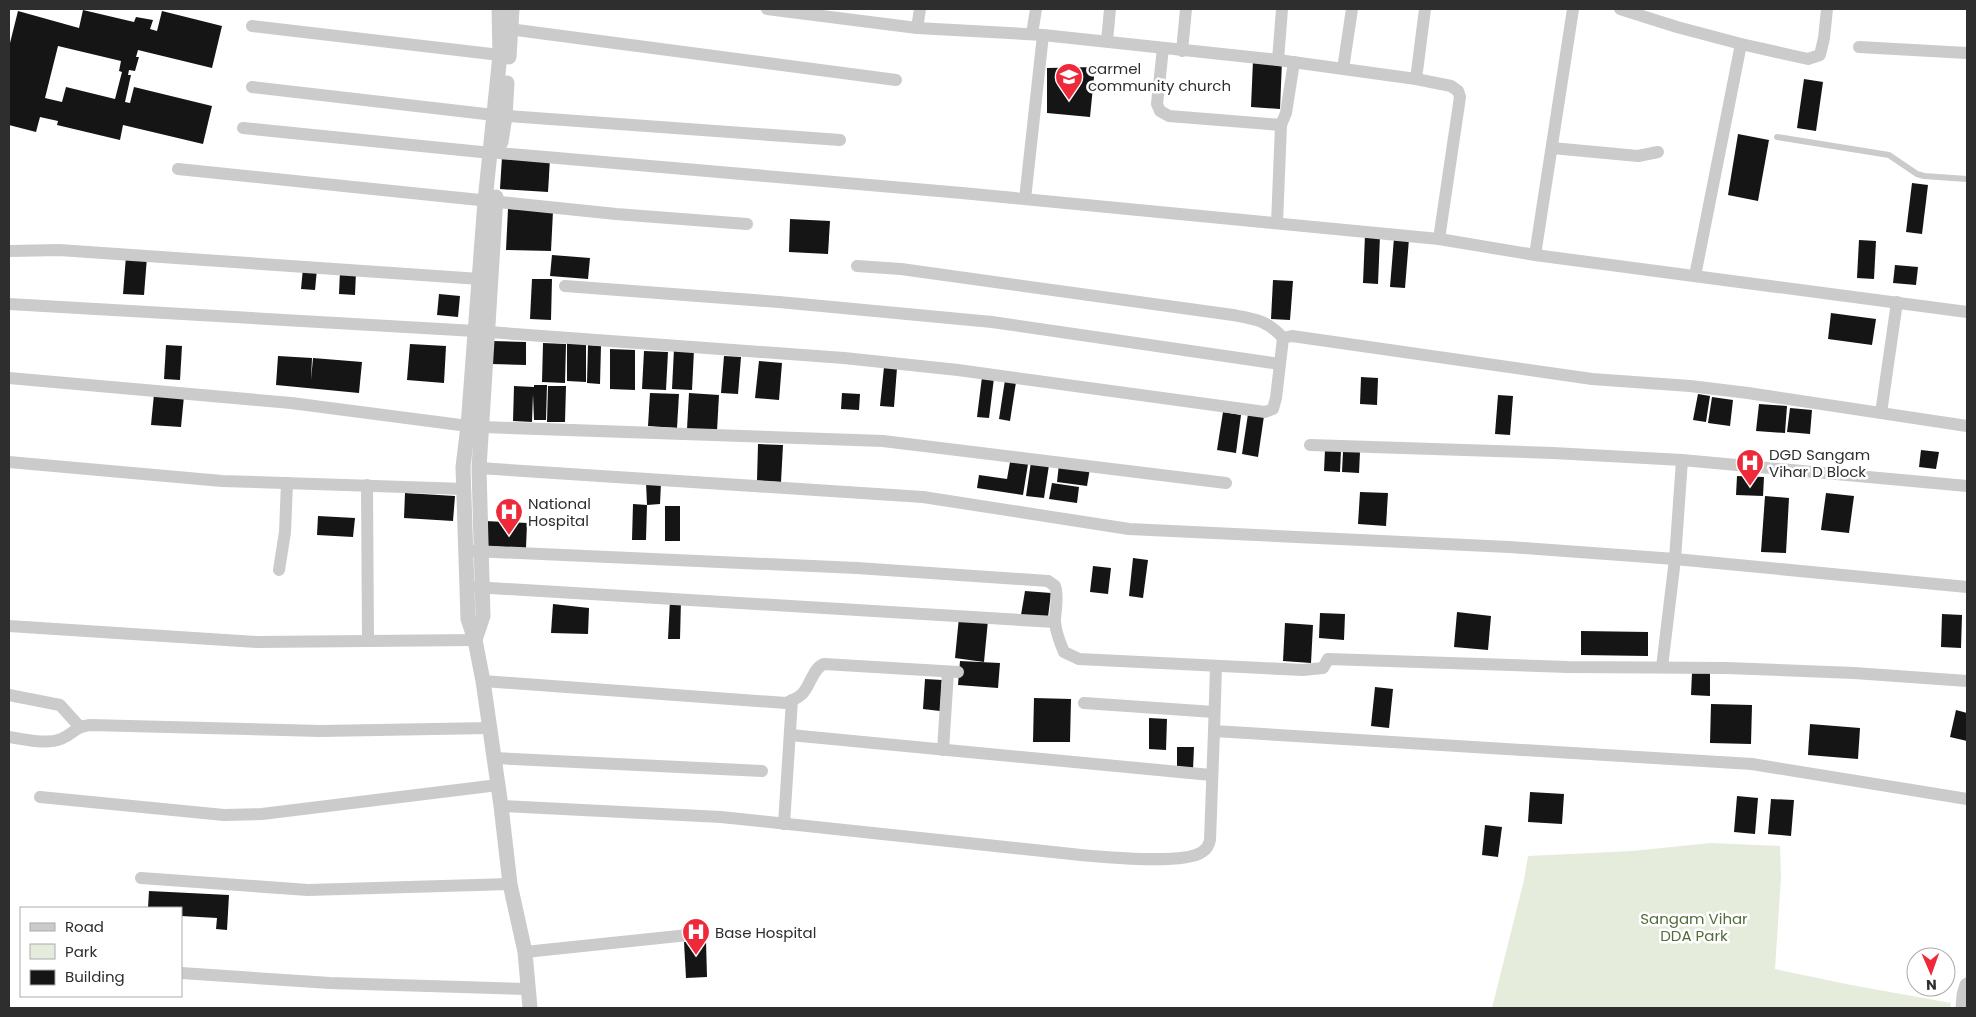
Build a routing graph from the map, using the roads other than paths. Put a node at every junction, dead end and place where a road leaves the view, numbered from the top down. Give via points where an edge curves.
1 (499, 9) edge
2 (512, 9) edge
3 (766, 9) edge
4 (920, 9) edge
5 (1036, 9) edge
6 (1110, 9) edge
7 (1186, 9) edge
8 (1282, 9) edge
9 (1352, 9) edge
10 (1426, 9) edge
11 (1573, 9) edge
12 (1620, 9) edge
13 (1827, 9) edge
14 (850, 14) edge
15 (252, 26) dead end
16 (917, 28) junction
17 (504, 29) junction
18 (1037, 34) junction
19 (1107, 41) junction
20 (1741, 44) junction
21 (1859, 47) dead end
22 (1163, 48) junction
23 (1182, 51) junction
24 (1967, 53) edge
25 (500, 55) junction
26 (1278, 60) junction
27 (1294, 62) junction
28 (1344, 69) junction
29 (1416, 79) junction
30 (896, 80) dead end
31 (252, 87) dead end
32 (500, 115) junction
33 (1281, 125) junction
34 (243, 128) dead end
35 (1777, 138) dead end
36 (840, 140) dead end
37 (1552, 148) junction
38 (1658, 152) dead end
39 (495, 153) junction
40 (178, 169) dead end
41 (1967, 179) edge
42 (1025, 199) junction
43 (490, 202) junction
44 (1277, 223) junction
45 (747, 224) dead end
46 (1439, 239) junction
47 (9, 251) edge
48 (1535, 255) junction
49 (857, 266) dead end
50 (1695, 276) junction
51 (480, 279) junction
52 (565, 286) dead end
53 (1897, 302) junction
54 (9, 304) edge
55 (1967, 312) edge
56 (482, 331) junction
57 (1283, 338) junction
58 (1280, 364) junction
59 (9, 378) edge
60 (1881, 413) junction
61 (475, 426) junction
62 (1967, 426) edge
63 (1310, 445) dead end
64 (1682, 460) junction
65 (9, 462) edge
66 (479, 468) junction
67 (287, 482) junction
68 (1226, 483) dead end
69 (368, 485) junction
70 (1967, 486) edge
71 (465, 489) junction
72 (473, 551) junction
73 (1674, 559) junction
74 (280, 570) dead end
75 (475, 587) junction
76 (1967, 588) edge
77 (1055, 622) junction
78 (9, 626) edge
79 (476, 640) junction
80 (368, 641) junction
81 (1216, 666) junction
82 (1662, 668) junction
83 (482, 681) junction
84 (1967, 682) edge
85 (9, 695) edge
86 (792, 700) junction
87 (1084, 703) dead end
88 (1214, 712) junction
89 (79, 726) junction
90 (490, 728) junction
91 (1214, 731) junction
92 (790, 735) junction
93 (9, 737) edge
94 (943, 750) junction
95 (494, 758) junction
96 (762, 771) dead end
97 (1211, 775) junction
98 (498, 785) junction
99 (40, 796) dead end
100 (1967, 800) edge
101 (501, 806) junction
102 (784, 824) junction
103 (141, 878) dead end
104 (510, 884) junction
105 (698, 934) dead end
106 (525, 952) junction
107 (182, 973) edge
108 (528, 989) junction
109 (530, 1008) edge

1 - 17 street
2 - 17 street
3 - 14 street
4 - 16 street
5 - 18 street
6 - 19 street
7 - 23 street
8 - 26 street
9 - 28 street
10 - 29 street
11 - 37 street
12 - 20 street
13 - 20 street via 1823,46 1815,58
14 - 16 street
15 - 25 street
16 - 18 street
17 - 25 street
17 - 30 street
17 - 32 street
18 - 19 street
18 - 42 street
19 - 22 street
20 - 50 street
21 - 24 street
22 - 23 street
22 - 33 street via 1157,104 1160,112 1169,116
23 - 26 street
25 - 32 street
26 - 27 street
27 - 28 street
27 - 33 street
28 - 29 street
29 - 46 street via 1451,86 1460,94
31 - 32 street
32 - 36 street
32 - 39 street
33 - 44 street
34 - 39 street
35 - 41 lane via 1889,155 1916,174
37 - 38 street via 1638,156
37 - 48 street
39 - 42 street
39 - 43 street
40 - 43 street
42 - 44 street
43 - 45 street
43 - 51 street
43 - 56 street
44 - 46 street
46 - 48 street
47 - 51 street via 59,250
48 - 50 street
49 - 57 street via 1233,315 1273,326
50 - 53 street
51 - 56 street
52 - 58 street via 992,322
53 - 55 street
53 - 60 street
54 - 56 street
56 - 58 street via 844,358 958,370 1265,412 1272,409 1276,398
56 - 61 street
57 - 58 street
57 - 60 street via 1292,336 1592,379 1690,386
59 - 61 street via 291,403
60 - 62 street
61 - 66 street
61 - 68 street via 883,441
61 - 71 street via 463,467
63 - 64 street
64 - 70 street
64 - 73 street
65 - 67 street via 222,481
66 - 72 street
66 - 73 street via 923,497 1130,529 1509,547
67 - 69 street
67 - 74 street
69 - 71 street
69 - 80 street
71 - 72 street
72 - 75 street
72 - 77 street via 857,568 1048,581 1055,586 1057,593
73 - 76 street
73 - 82 street
75 - 77 street
75 - 79 street via 483,616
77 - 81 street via 1064,652 1079,658
78 - 80 street via 257,642
79 - 80 street
79 - 83 street
81 - 82 street via 1303,670 1323,668 1328,659
81 - 88 street
82 - 84 street via 1854,673
83 - 86 street via 780,702
83 - 90 street
85 - 89 street via 60,705
86 - 92 street
86 - 94 street via 805,691 819,666 824,664 953,672
87 - 88 street
88 - 91 street
89 - 90 street via 321,732
89 - 93 street via 63,738 51,741
90 - 95 street
91 - 97 street
91 - 100 street via 1752,764
92 - 94 street
92 - 102 street
94 - 97 street
95 - 96 street
95 - 98 street
97 - 102 street via 1208,846 1196,855 1184,858 1090,856
98 - 99 street via 239,815
98 - 101 street
101 - 102 street via 721,817
101 - 104 street
103 - 104 street via 308,890
104 - 106 street
105 - 106 street
106 - 108 street
107 - 108 street via 330,983
108 - 109 street

